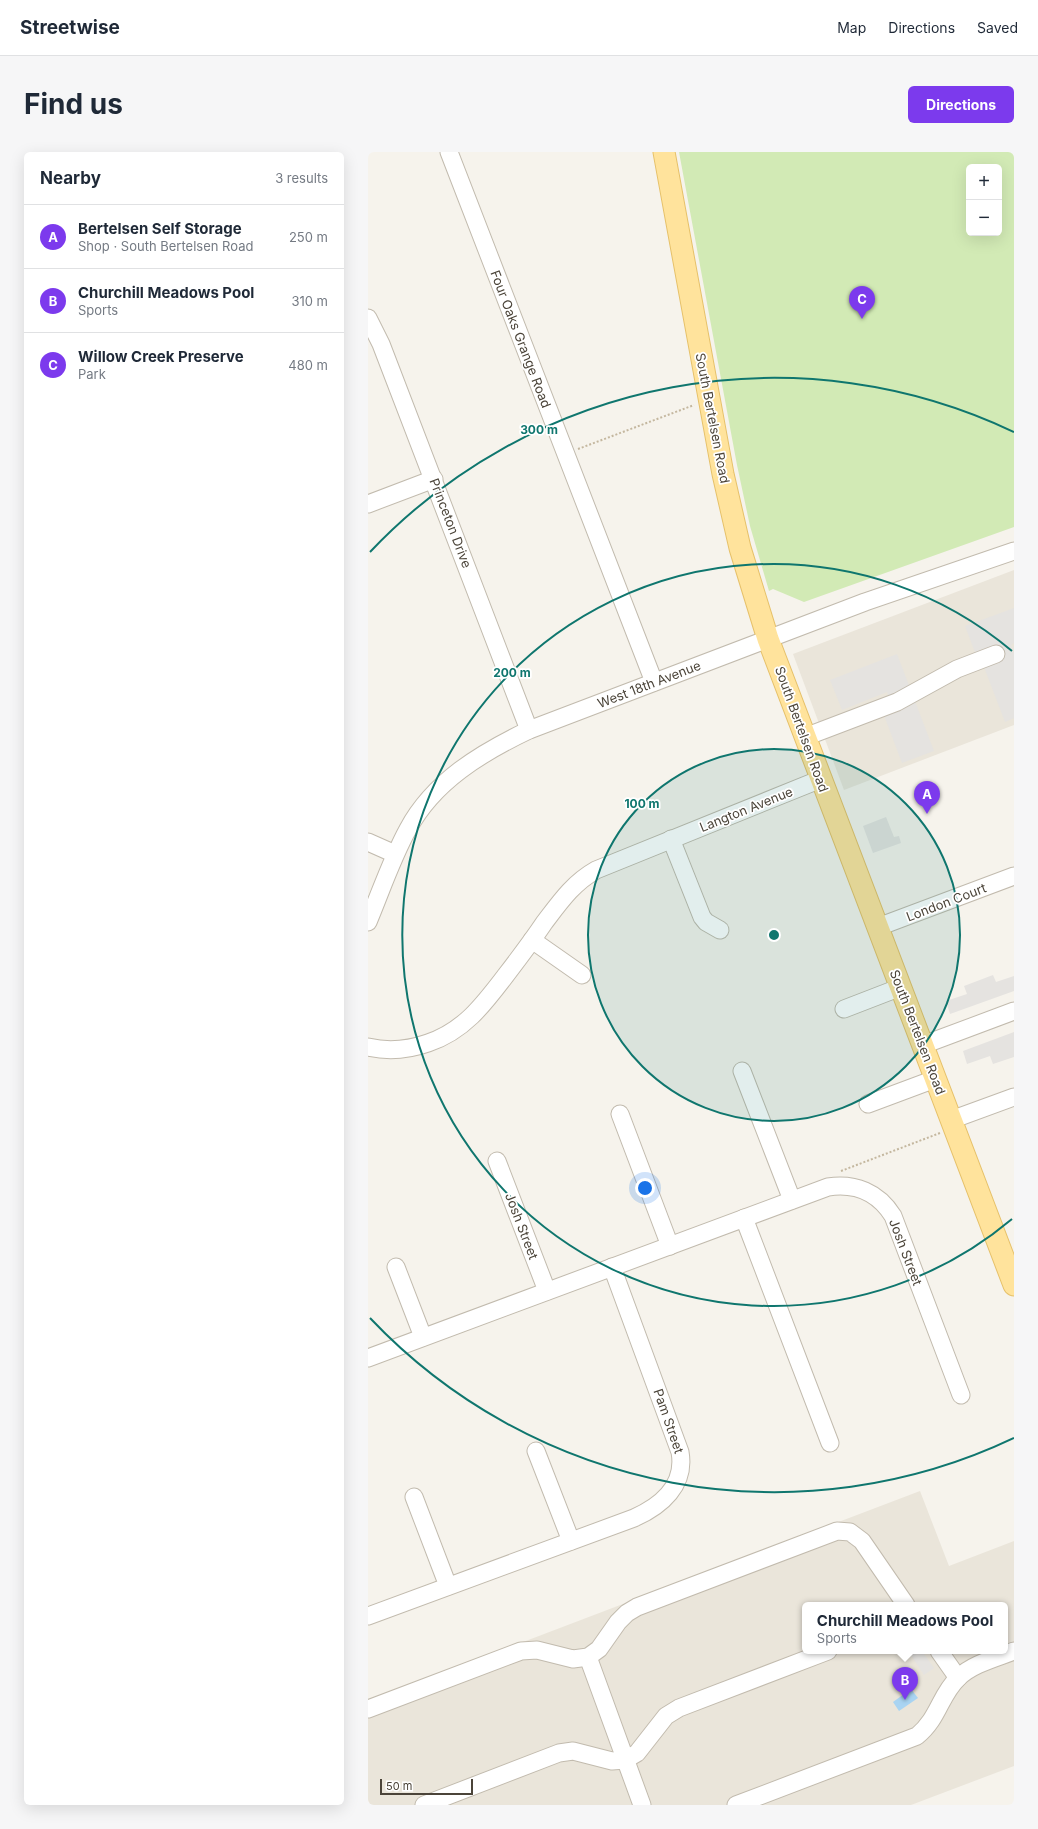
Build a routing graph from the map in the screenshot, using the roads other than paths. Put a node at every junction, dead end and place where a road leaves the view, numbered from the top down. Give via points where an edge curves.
1 (448, 152) edge
2 (664, 152) edge
3 (368, 318) edge
4 (434, 479) junction
5 (368, 504) edge
6 (1014, 551) edge
7 (768, 639) junction
8 (996, 654) dead end
9 (654, 682) junction
10 (529, 730) junction
11 (805, 737) junction
12 (821, 779) junction
13 (671, 840) junction
14 (368, 842) edge
15 (395, 854) junction
16 (1014, 876) edge
17 (368, 922) edge
18 (878, 927) junction
19 (720, 930) dead end
20 (532, 940) junction
21 (582, 975) dead end
22 (901, 987) junction
23 (844, 1009) dead end
24 (1014, 1011) edge
25 (922, 1045) junction
26 (368, 1048) edge
27 (742, 1071) dead end
28 (935, 1079) junction
29 (1014, 1097) edge
30 (868, 1104) dead end
31 (620, 1114) dead end
32 (952, 1124) junction
33 (498, 1161) dead end
34 (792, 1200) junction
35 (744, 1218) junction
36 (670, 1246) junction
37 (612, 1267) junction
38 (396, 1268) dead end
39 (1014, 1285) edge
40 (547, 1291) junction
41 (423, 1337) junction
42 (368, 1358) edge
43 (961, 1395) dead end
44 (830, 1443) dead end
45 (536, 1451) dead end
46 (414, 1497) dead end
47 (571, 1541) junction
48 (448, 1586) junction
49 (904, 1602) edge
50 (368, 1616) edge
51 (820, 1654) edge
52 (941, 1654) edge
53 (1006, 1654) edge
54 (588, 1658) junction
55 (958, 1678) junction
56 (368, 1709) edge
57 (625, 1760) junction
58 (424, 1805) edge
59 (642, 1805) edge
60 (736, 1805) edge

1 - 9 street, Four Oaks Grange Road
2 - 7 main road, South Bertelsen Road via 724,474 740,548
3 - 4 street, Princeton Drive via 382,344
4 - 5 street
4 - 10 street, Princeton Drive
6 - 7 street, West 18th Avenue via 865,602
7 - 9 street, West 18th Avenue
7 - 11 main road, South Bertelsen Road
8 - 11 street via 957,669 897,702
9 - 10 street, West 18th Avenue
10 - 15 street, West 18th Avenue via 495,746 459,770 442,785 426,802 408,828
11 - 12 main road, South Bertelsen Road
12 - 13 street, Langton Avenue
12 - 18 main road, South Bertelsen Road
13 - 19 street via 702,917
13 - 20 street, Langton Avenue via 582,878 565,894
14 - 15 street
15 - 17 street, West 18th Avenue
16 - 18 street, London Court
18 - 22 main road, South Bertelsen Road
20 - 21 street
20 - 26 street, Langton Avenue via 477,1012 453,1032 417,1047 390,1051
22 - 23 street
22 - 25 main road, South Bertelsen Road
24 - 25 street
25 - 28 main road, South Bertelsen Road
27 - 34 street
28 - 30 street
28 - 32 main road, South Bertelsen Road
29 - 32 street
31 - 36 street
32 - 39 main road, South Bertelsen Road
33 - 40 street, Josh Street
34 - 35 street, Josh Street
34 - 43 street, Josh Street via 828,1187 849,1186 859,1188 880,1200 890,1211
35 - 36 street, Josh Street
35 - 44 street
36 - 37 street, Josh Street
37 - 40 street, Josh Street
37 - 47 street, Pam Street via 678,1444 682,1460 680,1476 675,1487 657,1506 634,1518
38 - 41 street
40 - 41 street, Josh Street
41 - 42 street, Josh Street
45 - 47 street
46 - 48 street
47 - 48 street, Pam Street
48 - 50 street, Pam Street
49 - 54 street via 862,1541 850,1532 837,1531 637,1606 618,1622 599,1649
51 - 57 street via 679,1708 666,1716 637,1753
52 - 55 street
53 - 55 street via 980,1664
54 - 56 street via 573,1659 538,1650 521,1651
54 - 57 street
55 - 60 street via 932,1721 917,1736
57 - 58 street via 612,1761 573,1751 558,1753
57 - 59 street

